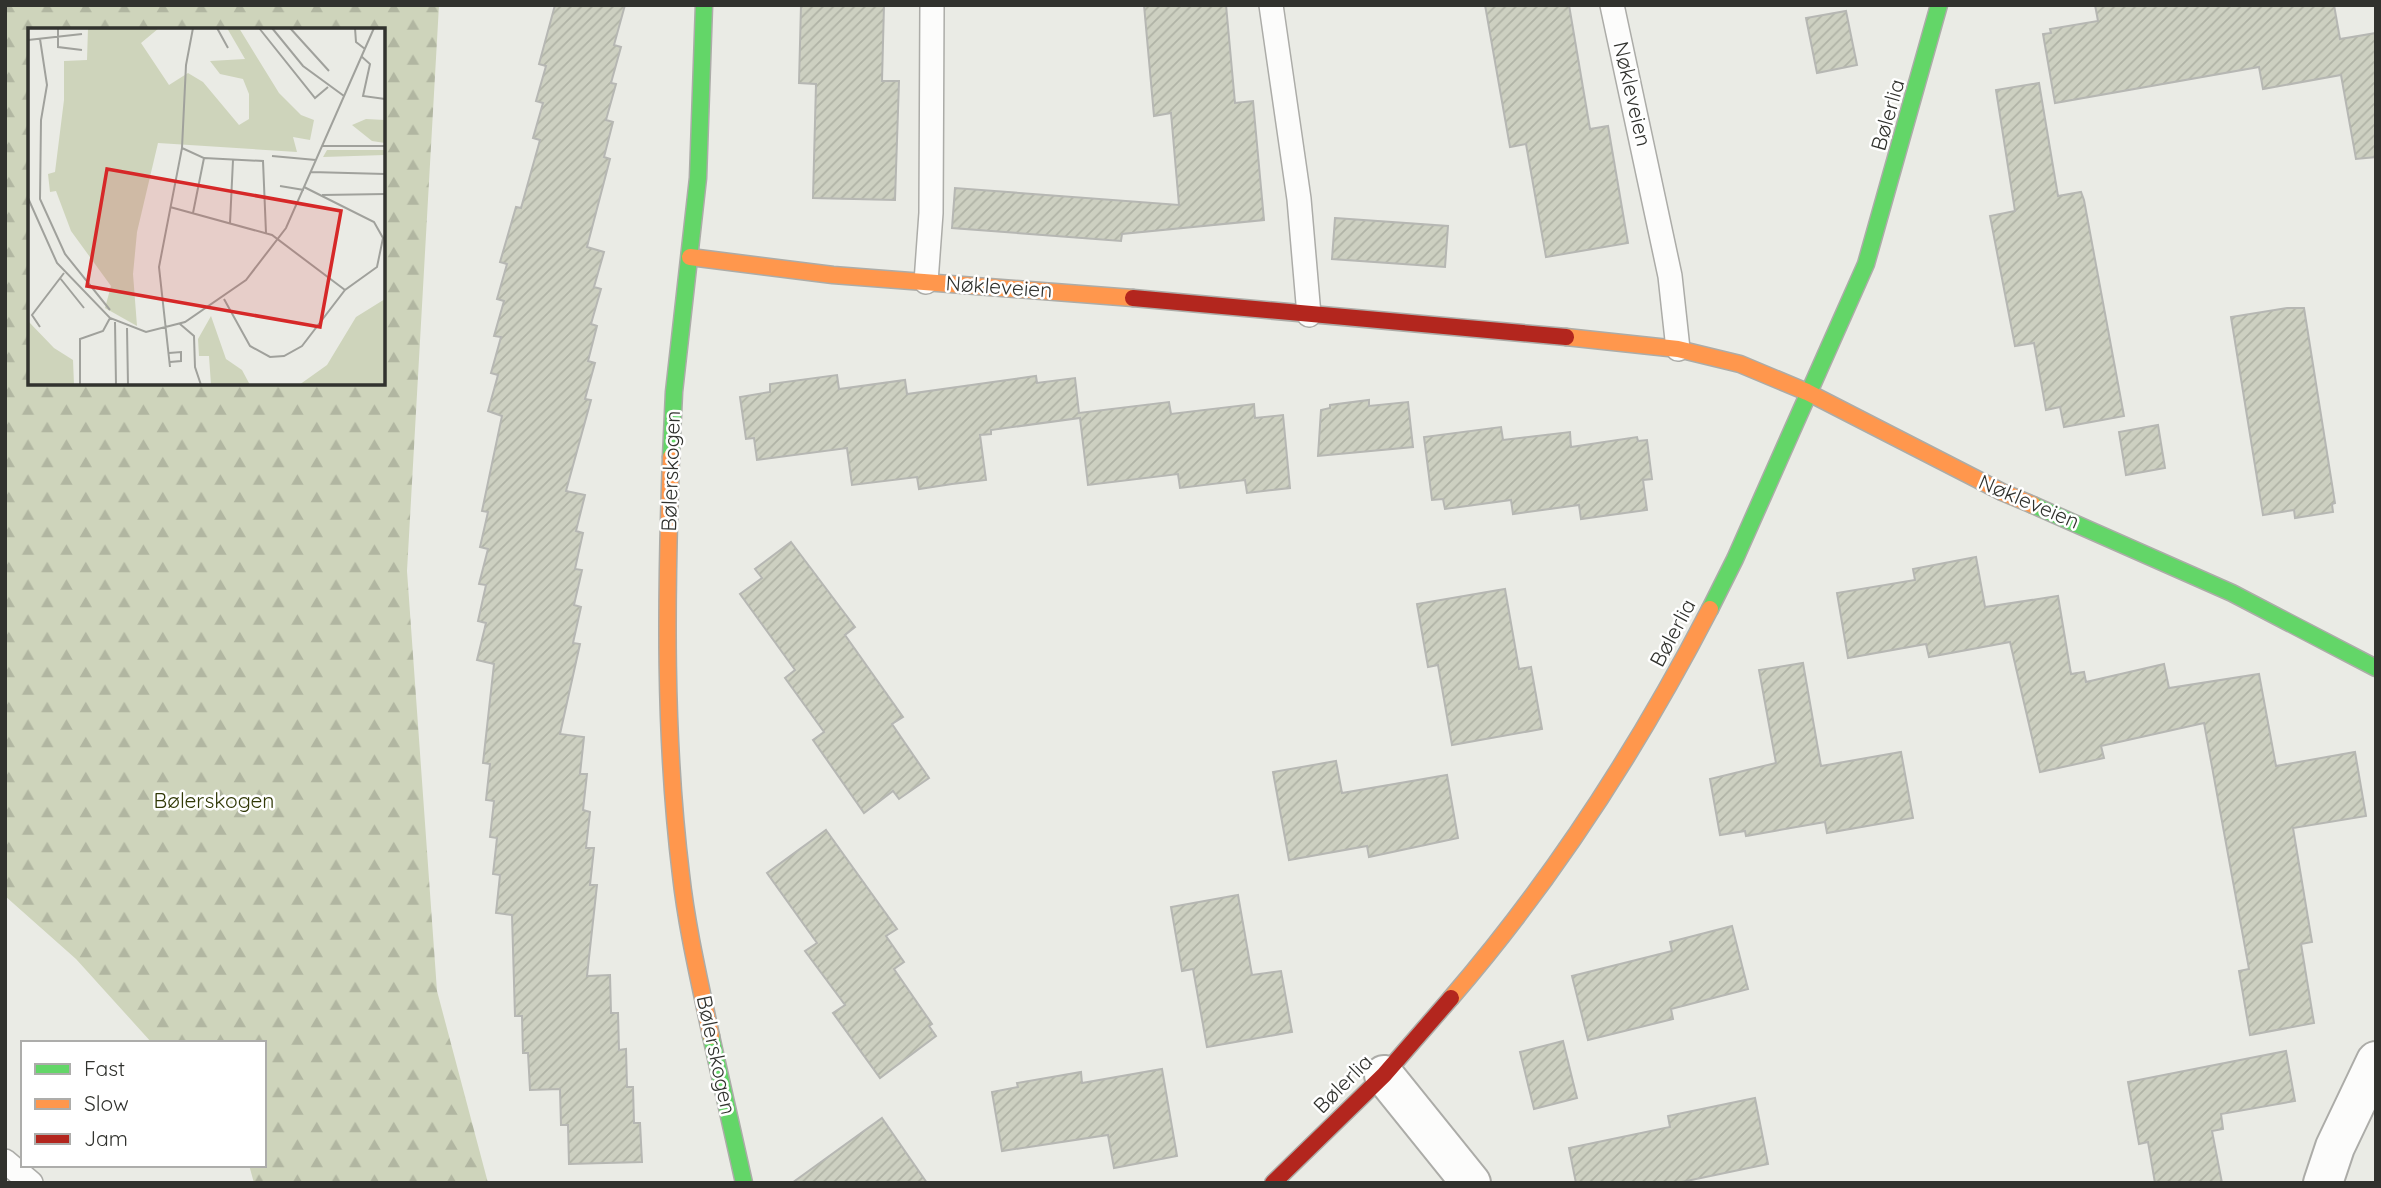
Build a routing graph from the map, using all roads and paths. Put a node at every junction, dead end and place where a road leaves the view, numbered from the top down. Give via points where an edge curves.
1 (705, 5) edge
2 (932, 5) edge
3 (1271, 5) edge
4 (1612, 5) edge
5 (1939, 5) edge
6 (690, 257) junction
7 (926, 282) junction
8 (1308, 315) junction
9 (1678, 349) junction
10 (1807, 392) junction
11 (2376, 667) edge
12 (2376, 1061) edge
13 (1384, 1075) junction
14 (5, 1161) edge
15 (31, 1183) edge
16 (744, 1183) edge
17 (1273, 1183) edge
18 (1471, 1183) edge
19 (2323, 1183) edge

1 - 6 street, Bølerskogen
2 - 7 lane via 931,213
3 - 8 lane via 1299,199
4 - 9 lane, Nøkleveien via 1670,276
5 - 10 street, Bølerlia via 1866,264
6 - 7 street, Nøkleveien
6 - 16 street, Bølerskogen via 674,392 669,496 670,762 681,877
7 - 8 street, Nøkleveien
8 - 9 street, Nøkleveien
9 - 10 street, Nøkleveien via 1740,364
10 - 11 street, Nøkleveien via 2002,492 2232,593
10 - 13 street, Bølerlia via 1735,559 1677,672 1619,768 1564,852 1479,964
12 - 19 street
13 - 17 street, Bølerlia
13 - 18 street
14 - 15 lane

